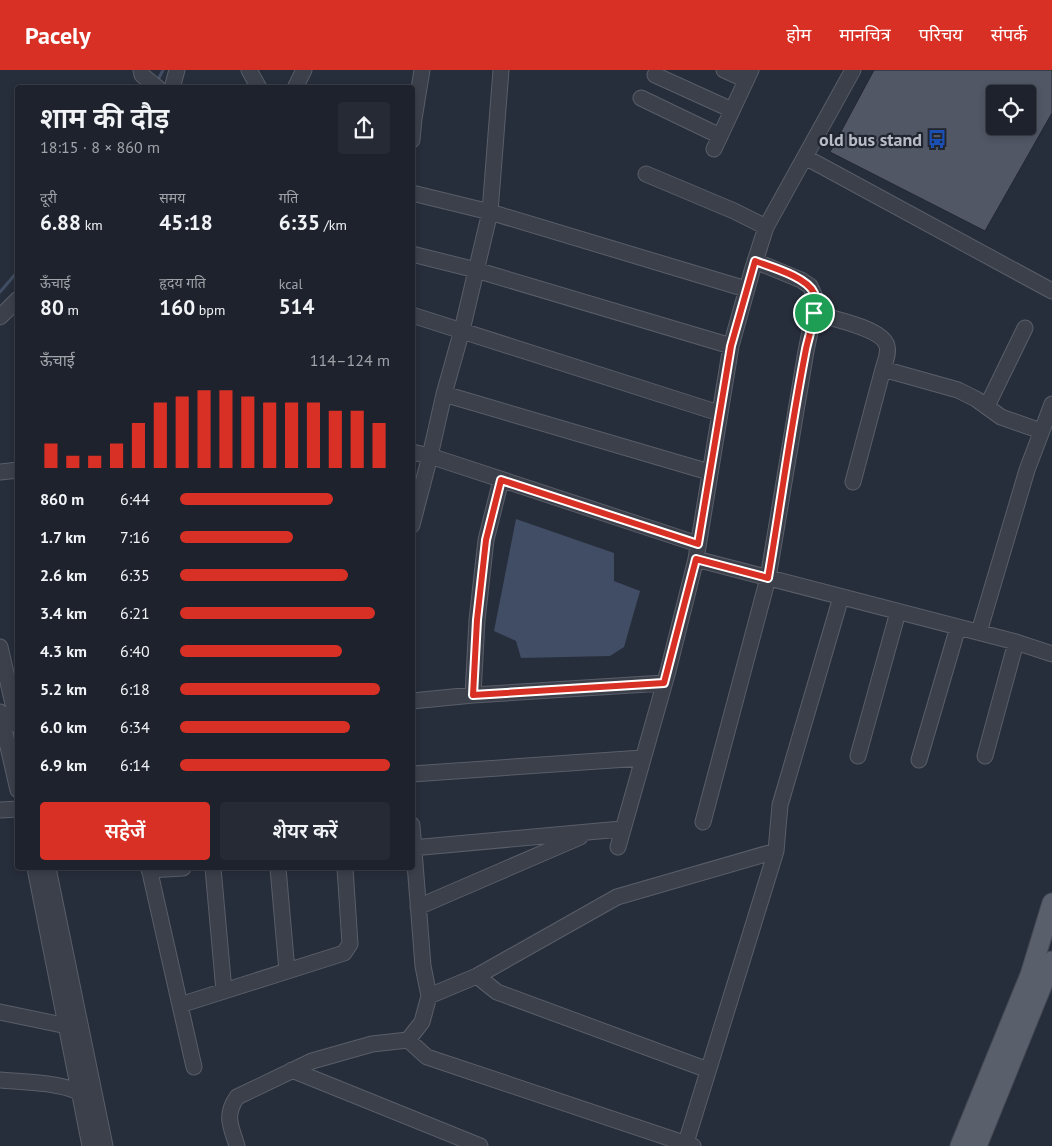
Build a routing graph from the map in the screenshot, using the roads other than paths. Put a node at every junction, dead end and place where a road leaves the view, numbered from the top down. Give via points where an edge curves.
1 (177, 70) edge
2 (249, 70) edge
3 (304, 70) edge
4 (422, 70) edge
5 (501, 70) edge
6 (724, 70) edge
7 (854, 70) edge
8 (655, 75) dead end
9 (749, 75) edge
10 (173, 85) edge
11 (257, 85) edge
12 (296, 85) edge
13 (641, 98) dead end
14 (415, 108) edge
15 (732, 110) junction
16 (805, 157) junction
17 (646, 174) dead end
18 (415, 194) edge
19 (490, 212) junction
20 (766, 227) junction
21 (415, 255) edge
22 (755, 261) junction
23 (476, 270) junction
24 (746, 289) junction
25 (1052, 291) edge
26 (15, 302) edge
27 (814, 313) junction
28 (0, 317) edge
29 (415, 317) edge
30 (1025, 328) dead end
31 (462, 330) junction
32 (731, 346) junction
33 (884, 369) junction
34 (444, 394) junction
35 (1052, 404) edge
36 (987, 406) junction
37 (719, 413) junction
38 (1041, 431) junction
39 (415, 453) edge
40 (430, 456) junction
41 (15, 470) edge
42 (0, 472) edge
43 (709, 472) junction
44 (501, 480) junction
45 (853, 482) dead end
46 (415, 516) edge
47 (698, 544) junction
48 (696, 559) junction
49 (768, 578) junction
50 (841, 597) junction
51 (898, 612) junction
52 (958, 627) junction
53 (979, 632) junction
54 (1016, 642) junction
55 (0, 647) edge
56 (1052, 654) edge
57 (664, 683) junction
58 (473, 695) junction
59 (415, 701) edge
60 (0, 712) edge
61 (15, 713) edge
62 (858, 756) dead end
63 (985, 756) dead end
64 (642, 758) junction
65 (920, 760) dead end
66 (415, 774) edge
67 (15, 777) edge
68 (15, 809) edge
69 (0, 810) edge
70 (703, 822) dead end
71 (621, 829) junction
72 (593, 832) junction
73 (618, 847) dead end
74 (415, 848) edge
75 (776, 851) junction
76 (35, 870) edge
77 (48, 870) edge
78 (149, 870) edge
79 (213, 870) edge
80 (278, 870) edge
81 (345, 870) edge
82 (415, 870) edge
83 (1052, 904) edge
84 (418, 907) junction
85 (1050, 968) edge
86 (287, 971) junction
87 (477, 976) junction
88 (224, 991) junction
89 (428, 996) junction
90 (180, 1006) junction
91 (0, 1012) edge
92 (67, 1026) junction
93 (408, 1040) junction
94 (194, 1067) dead end
95 (292, 1070) junction
96 (708, 1070) junction
97 (0, 1080) edge
98 (79, 1092) junction
99 (688, 1145) edge
100 (90, 1146) edge
101 (105, 1146) edge
102 (237, 1146) edge
103 (480, 1146) edge
104 (960, 1146) edge
105 (977, 1146) edge

1 - 10 street
2 - 11 street
3 - 12 street
4 - 14 street
5 - 19 street
6 - 9 street
7 - 16 street
8 - 15 street
9 - 15 street
13 - 15 street via 717,143
16 - 20 street
16 - 25 street
17 - 20 street
18 - 19 street
19 - 23 street
19 - 24 street
20 - 22 street
21 - 23 street
22 - 24 street
22 - 27 street via 810,286 816,303
23 - 31 street
23 - 32 street
24 - 32 street
26 - 28 street
27 - 33 street via 868,329 882,337 888,352
27 - 49 street
29 - 31 street
30 - 36 street
31 - 34 street
31 - 37 street
32 - 37 street
33 - 36 street via 958,390
33 - 45 street
34 - 40 street
34 - 43 street
35 - 38 street
36 - 38 street via 1001,417
37 - 43 street
38 - 53 street
39 - 40 street
40 - 44 street
40 - 46 street
41 - 42 street
43 - 47 street
44 - 47 street
44 - 58 street via 486,540
47 - 48 street
48 - 49 street
48 - 57 street
49 - 50 street
49 - 70 street
50 - 51 street
50 - 75 street via 780,805
51 - 52 street
51 - 62 street
52 - 53 street
52 - 65 street
53 - 54 street
54 - 56 street
54 - 63 street
55 - 61 street
57 - 58 street
57 - 64 street
58 - 59 street
60 - 67 street
64 - 66 street
64 - 71 street
68 - 69 street
71 - 72 street
71 - 73 street
72 - 74 street
72 - 84 street
75 - 87 street via 617,896
75 - 96 street
76 - 92 street
77 - 101 street
78 - 90 street
79 - 88 street
80 - 86 street
81 - 86 street via 350,944 344,953
82 - 84 street
83 - 104 main road via 1030,975
84 - 89 street
85 - 105 main road
86 - 88 street
87 - 89 street
87 - 96 street via 497,992
88 - 90 street
89 - 93 street via 422,1022
90 - 94 street
91 - 92 street
92 - 98 street
93 - 95 street via 339,1052
93 - 99 street via 427,1057
95 - 102 street via 237,1097 230,1107 230,1120
95 - 103 street
96 - 99 street
97 - 98 street via 58,1086
98 - 100 street

